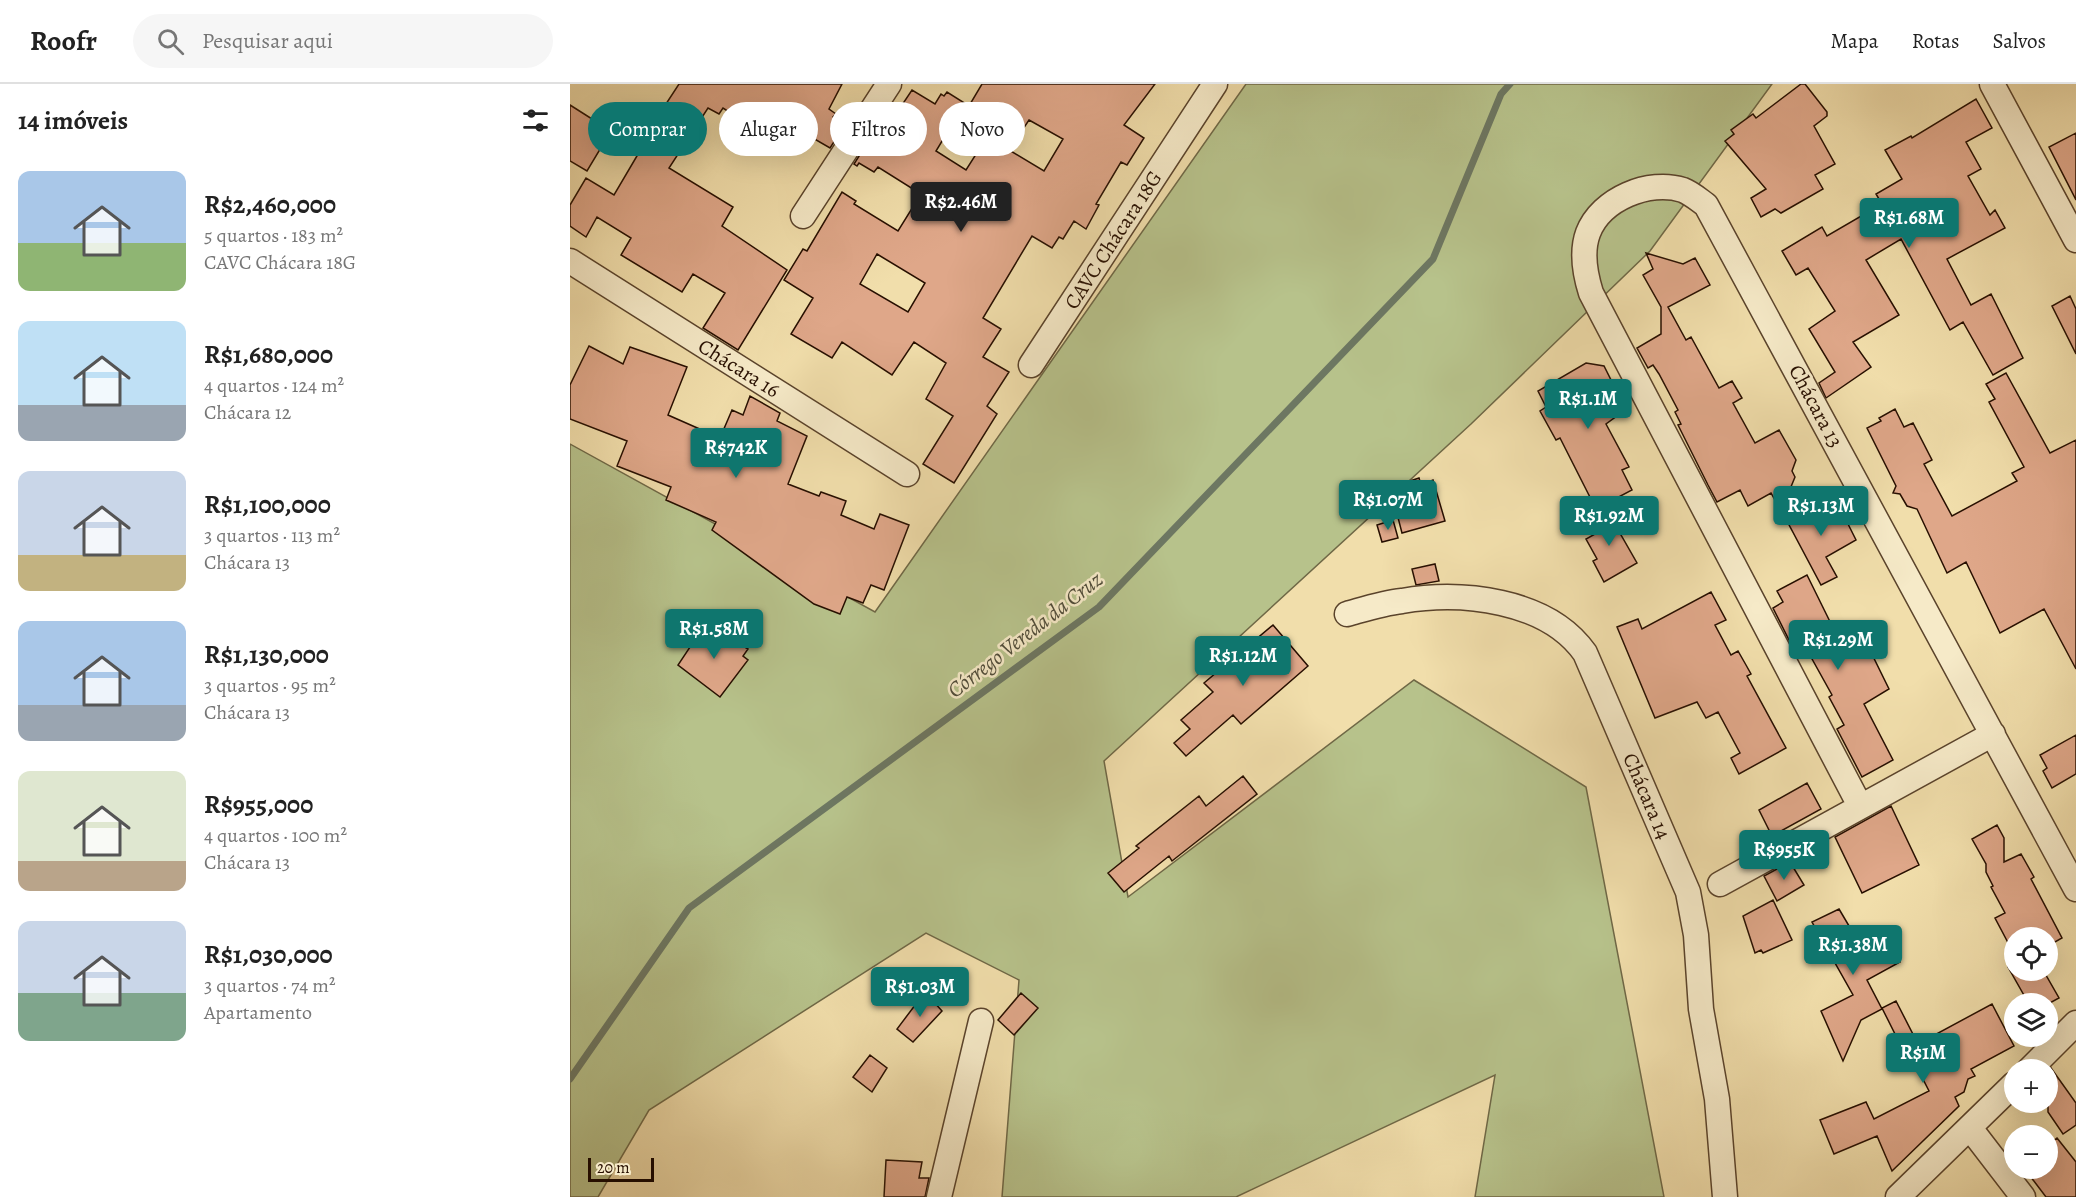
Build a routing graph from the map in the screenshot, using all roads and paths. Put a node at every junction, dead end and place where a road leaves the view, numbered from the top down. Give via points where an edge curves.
1 (889, 84) edge
2 (1215, 84) edge
3 (1992, 84) edge
4 (803, 216) dead end
5 (2076, 240) edge
6 (570, 261) edge
7 (1031, 365) dead end
8 (907, 474) dead end
9 (1347, 614) dead end
10 (1994, 734) junction
11 (1860, 806) junction
12 (1720, 884) dead end
13 (2076, 889) edge
14 (981, 1021) dead end
15 (2076, 1023) edge
16 (2040, 1059) edge
17 (2004, 1094) edge
18 (1970, 1128) junction
19 (939, 1197) edge
20 (1725, 1197) edge
21 (1898, 1197) edge
22 (2023, 1197) edge

1 - 4 street
2 - 7 street, CAVC Chácara 18G
3 - 5 street
6 - 8 street, Chácara 16
9 - 20 street, Chácara 14 via 1428,598 1498,600 1564,630 1585,653 1688,892 1696,935 1701,1009 1717,1099
10 - 11 street
10 - 11 street, Chácara 13 via 1706,205 1682,190 1657,187 1630,193 1602,211 1588,233 1584,271 1605,324
10 - 13 street, Chácara 13
11 - 12 street
14 - 19 street
15 - 16 street
17 - 18 street
18 - 21 street
18 - 22 street

